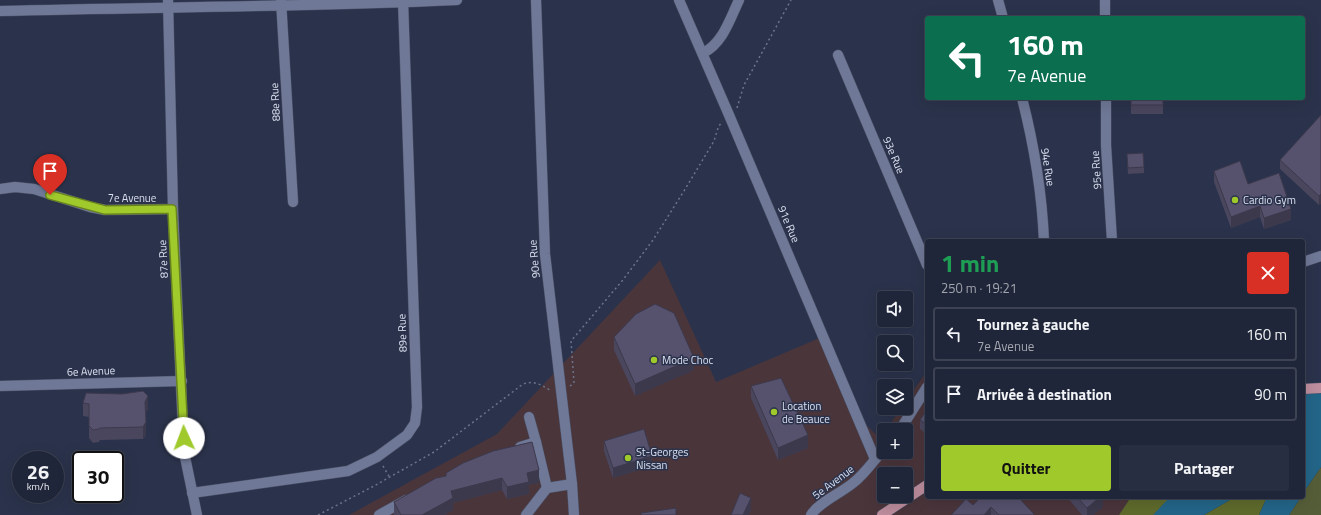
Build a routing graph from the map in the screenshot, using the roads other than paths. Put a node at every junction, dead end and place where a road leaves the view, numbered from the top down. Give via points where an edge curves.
1 (457, 0) edge
2 (536, 0) edge
3 (679, 0) edge
4 (739, 0) edge
5 (998, 0) edge
6 (1105, 0) edge
7 (403, 1) edge
8 (281, 2) edge
9 (168, 3) edge
10 (50, 5) edge
11 (0, 11) edge
12 (1002, 16) edge
13 (1105, 16) edge
14 (703, 53) junction
15 (838, 55) dead end
16 (1022, 100) edge
17 (1106, 100) edge
18 (0, 189) edge
19 (293, 202) dead end
20 (172, 209) junction
21 (1044, 239) edge
22 (1112, 239) edge
23 (1321, 256) edge
24 (925, 260) edge
25 (1305, 261) edge
26 (182, 380) junction
27 (0, 386) edge
28 (1321, 388) edge
29 (1305, 389) edge
30 (925, 390) edge
31 (529, 417) dead end
32 (904, 423) edge
33 (536, 442) junction
34 (509, 451) edge
35 (875, 459) joint
36 (572, 484) junction
37 (925, 486) edge
38 (547, 488) junction
39 (192, 493) junction
40 (413, 496) edge
41 (197, 515) edge
42 (379, 515) edge
43 (526, 515) edge
44 (574, 515) edge
45 (811, 515) edge
46 (882, 515) edge

1 - 7 street
2 - 36 street, 90e Rue via 545,254
3 - 14 street, 91e Rue
4 - 14 street via 727,27 710,50
5 - 12 street
6 - 13 street
7 - 8 street
7 - 39 street, 89e Rue via 415,423 407,435 377,457 348,471
8 - 9 street
8 - 19 street, 88e Rue
9 - 10 street
9 - 20 street, 87e Rue
10 - 11 street
14 - 35 street, 91e Rue
15 - 24 street, 93e Rue
16 - 21 street, 94e Rue via 1043,208
17 - 22 street, 95e Rue
18 - 20 street, 7e Avenue via 34,189 105,210
20 - 26 street, 87e Rue
23 - 25 street
26 - 27 street, 6e Avenue
26 - 39 street, 87e Rue via 184,452
28 - 29 main road
30 - 32 street
31 - 33 street
33 - 34 street
33 - 38 street
35 - 45 street, 5e Avenue via 853,484 819,505
36 - 38 street
36 - 44 street, 90e Rue
37 - 46 main road
38 - 43 street
39 - 41 street, 87e Rue
40 - 42 street

